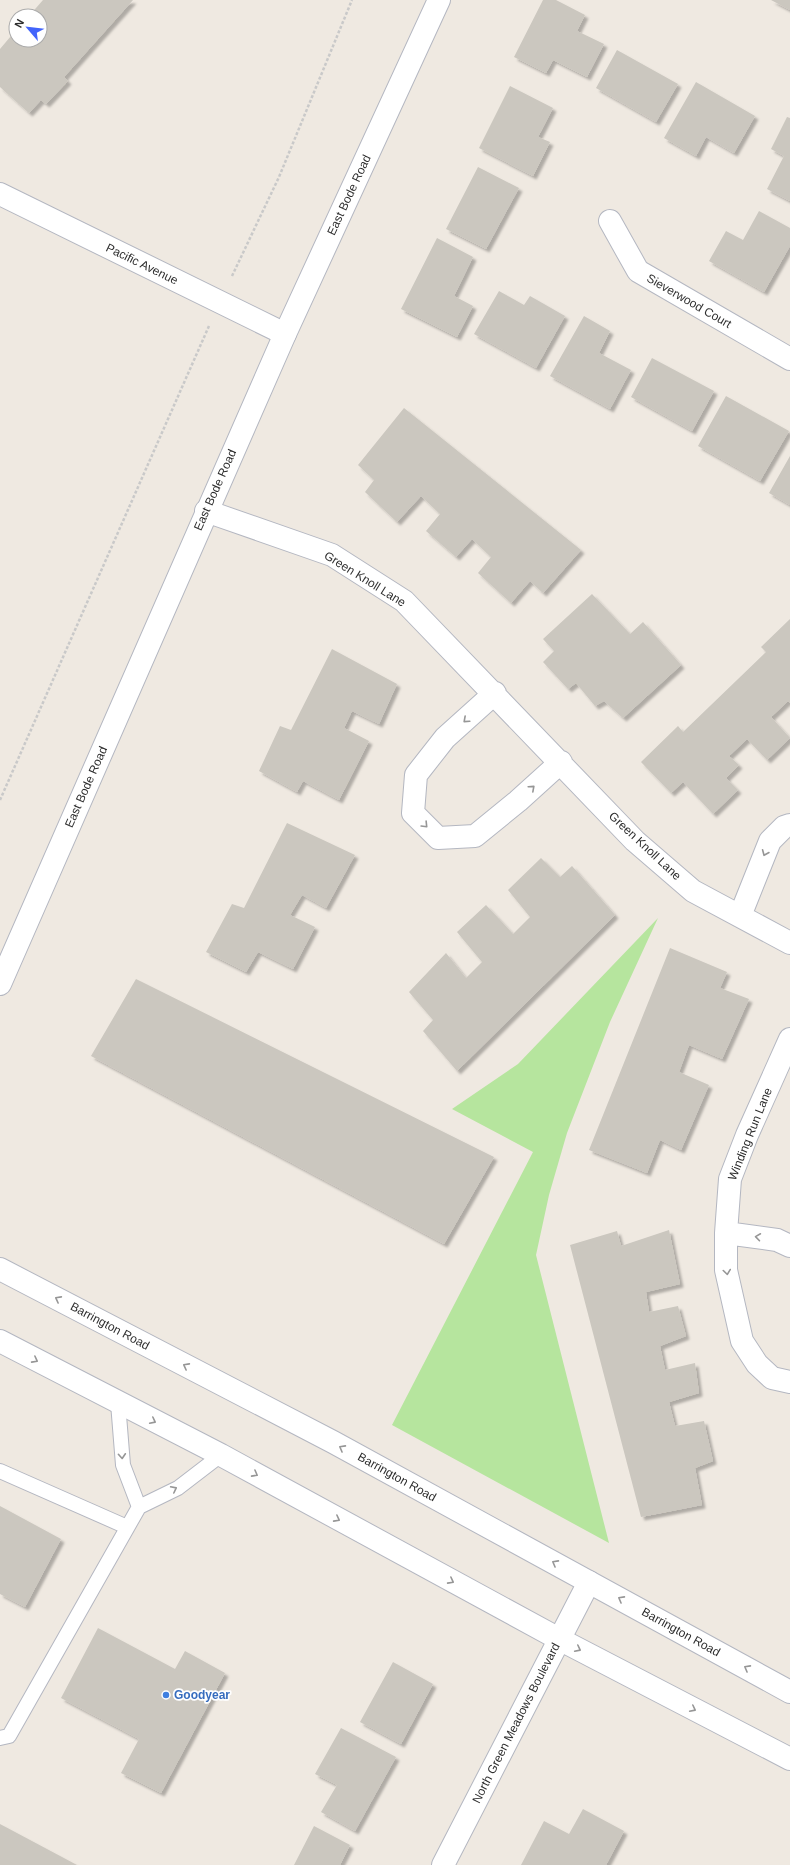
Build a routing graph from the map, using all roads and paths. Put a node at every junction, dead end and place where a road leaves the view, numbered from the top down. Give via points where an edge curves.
1 (352, 0) edge
2 (439, 0) edge
3 (0, 194) edge
4 (610, 220) dead end
5 (235, 270) dead end
6 (284, 334) junction
7 (198, 348) dead end
8 (790, 359) edge
9 (206, 511) junction
10 (494, 694) junction
11 (561, 762) junction
12 (0, 800) edge
13 (790, 825) edge
14 (740, 916) junction
15 (790, 943) edge
16 (0, 984) edge
17 (790, 1038) edge
18 (726, 1233) junction
19 (790, 1246) edge
20 (0, 1269) edge
21 (0, 1342) edge
22 (790, 1382) edge
23 (118, 1404) junction
24 (221, 1455) junction
25 (0, 1471) edge
26 (139, 1507) junction
27 (127, 1527) junction
28 (589, 1582) junction
29 (559, 1639) junction
30 (790, 1692) edge
31 (0, 1738) edge
32 (790, 1759) edge
33 (443, 1865) edge

1 - 5 path via 279,177
2 - 6 street, East Bode Road
3 - 6 street, Pacific Avenue
4 - 8 street, Sieverwood Court via 638,271
6 - 9 street, East Bode Road
7 - 12 path
9 - 10 street, Green Knoll Lane via 332,555 404,601
9 - 16 street, East Bode Road
10 - 11 street, Green Knoll Lane
10 -> 11 street via 446,738 416,775 413,813 438,838 475,836
11 - 14 street, Green Knoll Lane via 635,840 693,891
13 -> 14 street via 784,827 770,841
14 - 15 street, Green Knoll Lane
17 - 18 street, Winding Run Lane via 730,1179
19 -> 18 street via 777,1240
18 -> 22 street, Winding Run Lane via 726,1270 742,1341 757,1364 772,1378
28 -> 20 street, Barrington Road via 333,1442
21 -> 23 street
23 -> 24 street
23 -> 26 lane via 123,1465
26 -> 24 lane via 178,1488
24 -> 29 street
25 - 27 lane
26 - 27 lane
27 - 31 lane via 9,1736
28 - 29 street, North Green Meadows Boulevard
30 -> 28 street, Barrington Road
29 -> 32 street
29 - 33 street, North Green Meadows Boulevard

